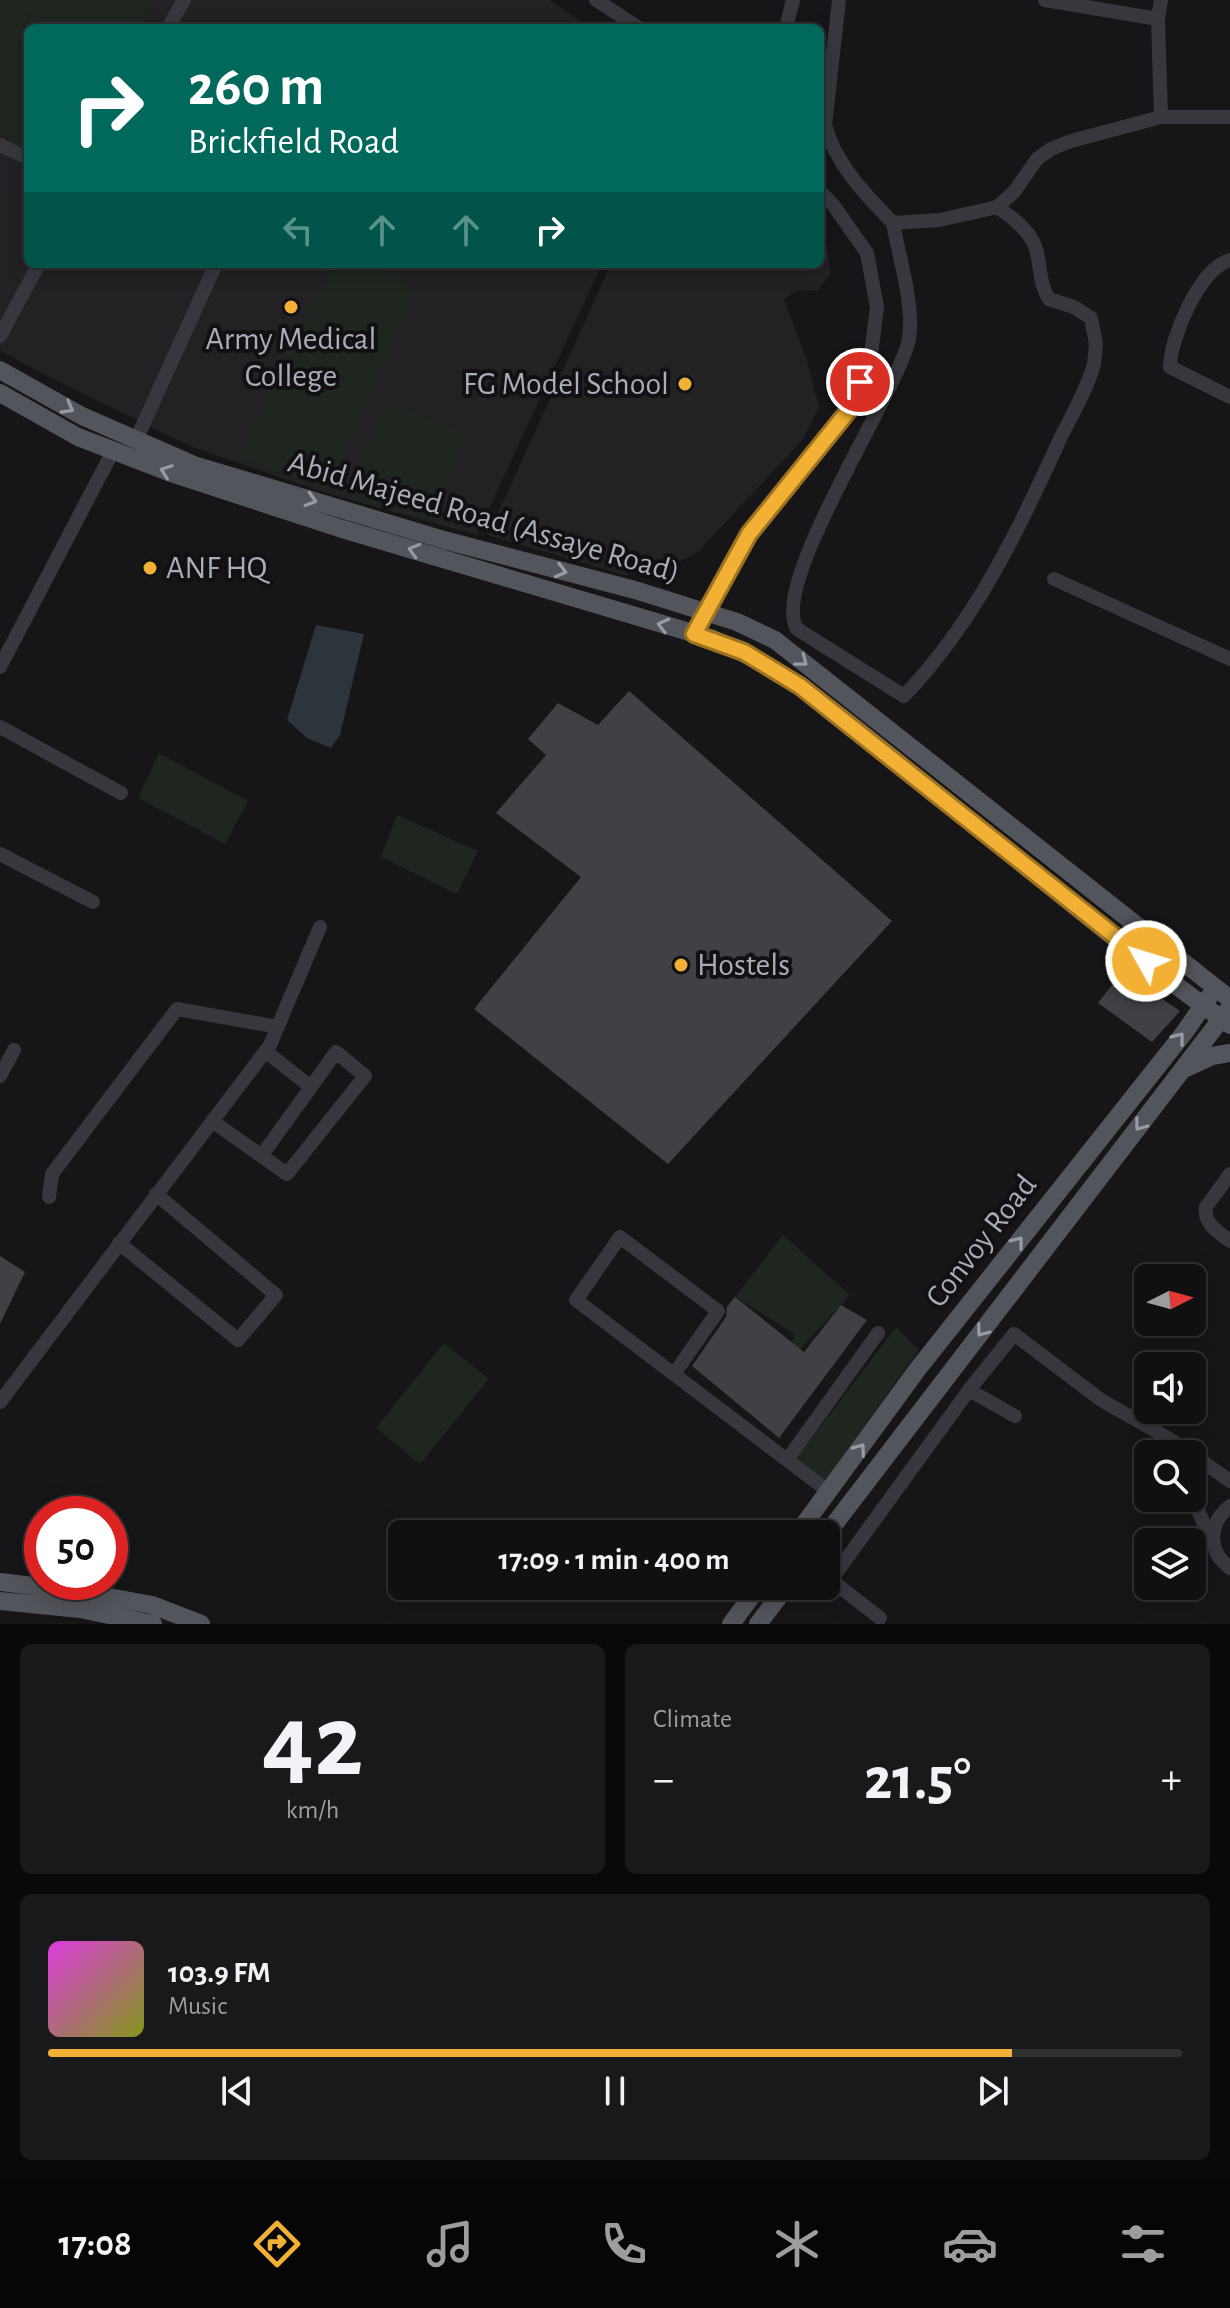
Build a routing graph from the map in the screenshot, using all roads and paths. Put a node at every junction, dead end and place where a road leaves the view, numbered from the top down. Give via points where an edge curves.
1 (184, 0) edge
2 (596, 0) edge
3 (793, 0) edge
4 (839, 0) edge
5 (1045, 0) edge
6 (1161, 0) edge
7 (1158, 19) junction
8 (171, 24) edge
9 (633, 24) edge
10 (787, 24) edge
11 (1161, 117) junction
12 (1230, 117) edge
13 (0, 145) edge
14 (24, 156) edge
15 (824, 195) edge
16 (997, 207) junction
17 (893, 223) junction
18 (1230, 260) edge
19 (37, 268) edge
20 (214, 268) edge
21 (0, 336) edge
22 (0, 370) edge
23 (0, 393) edge
24 (1230, 397) edge
25 (136, 440) junction
26 (113, 451) junction
27 (1054, 579) dead end
28 (706, 612) junction
29 (694, 634) junction
30 (1230, 659) edge
31 (0, 667) edge
32 (0, 727) edge
33 (121, 793) dead end
34 (0, 854) edge
35 (93, 902) dead end
36 (320, 927) dead end
37 (1222, 993) edge
38 (1203, 1006) junction
39 (1227, 1017) edge
40 (278, 1027) junction
41 (14, 1050) dead end
42 (265, 1051) junction
43 (1230, 1053) edge
44 (1181, 1070) junction
45 (0, 1076) edge
46 (311, 1087) junction
47 (212, 1121) junction
48 (262, 1155) junction
49 (1230, 1174) edge
50 (156, 1194) junction
51 (49, 1197) dead end
52 (1230, 1241) edge
53 (119, 1243) junction
54 (878, 1333) dead end
55 (674, 1374) junction
56 (969, 1390) junction
57 (0, 1402) edge
58 (1015, 1416) dead end
59 (1168, 1438) joint
60 (1171, 1440) edge
61 (787, 1460) junction
62 (1206, 1464) edge
63 (1230, 1481) edge
64 (828, 1491) junction
65 (1230, 1506) edge
66 (1199, 1512) edge
67 (807, 1520) edge
68 (837, 1520) edge
69 (1214, 1547) junction
70 (1230, 1568) edge
71 (0, 1582) edge
72 (749, 1600) edge
73 (776, 1600) edge
74 (0, 1601) edge
75 (880, 1618) dead end
76 (153, 1624) edge
77 (201, 1624) edge
78 (731, 1624) edge
79 (758, 1624) edge

1 - 8 street
2 - 9 street
3 - 10 street
4 - 17 street via 825,125 847,171
5 - 7 street
6 - 7 street
7 - 11 street
11 - 12 street
11 - 16 street via 1051,149
13 - 14 street
15 - 28 street via 867,253 877,307 871,354 849,410 749,534
16 - 17 street via 940,220
16 - 17 street via 1036,247 1049,299 1091,318 1094,364 993,576 904,696 797,629 791,613 813,541 888,393 908,341 910,318
18 - 24 street via 1204,278 1170,352 1170,367
19 - 21 street
20 - 25 street
22 -> 25 main road, Abid Majeed Road (Assaye Road)
23 - 26 main road, Abid Majeed Road (Assaye Road)
25 -> 28 main road, Abid Majeed Road (Assaye Road) via 194,465
29 -> 26 main road, Abid Majeed Road (Assaye Road) via 339,528
26 - 31 street
27 - 30 street
28 - 29 street
28 -> 37 main road, Abid Majeed Road (Assaye Road) via 775,640
29 - 38 main road, Abid Majeed Road (Assaye Road) via 744,652 800,686
32 - 33 street
34 - 35 street
36 - 40 street
37 - 38 main road, Convoy Road
38 - 39 main road, Abid Majeed Road (Assaye Road)
64 -> 38 main road, Convoy Road
39 - 44 main road, Convoy Road
40 - 42 street
40 - 51 street via 177,1009 52,1174
41 - 45 street
42 - 46 street
42 - 47 street
43 - 44 main road
44 -> 68 main road, Convoy Road
46 - 48 street
46 - 48 street via 336,1052 365,1076 287,1174
47 - 48 street
47 - 50 street
49 - 52 street via 1205,1213
50 - 53 street
50 - 53 street via 276,1295 238,1340
53 - 57 street
54 - 61 street
55 - 55 street via 576,1300 620,1237 718,1311
55 - 61 street
56 - 58 street
56 - 59 street via 1014,1334 1101,1400
56 - 75 street via 831,1580
59 - 60 street
61 - 64 street
62 - 63 street
64 - 67 main road, Convoy Road
65 - 69 street via 1215,1524
66 - 69 street
69 - 70 street
71 - 77 main road via 152,1605
72 - 78 main road
73 - 79 main road
74 - 76 main road

